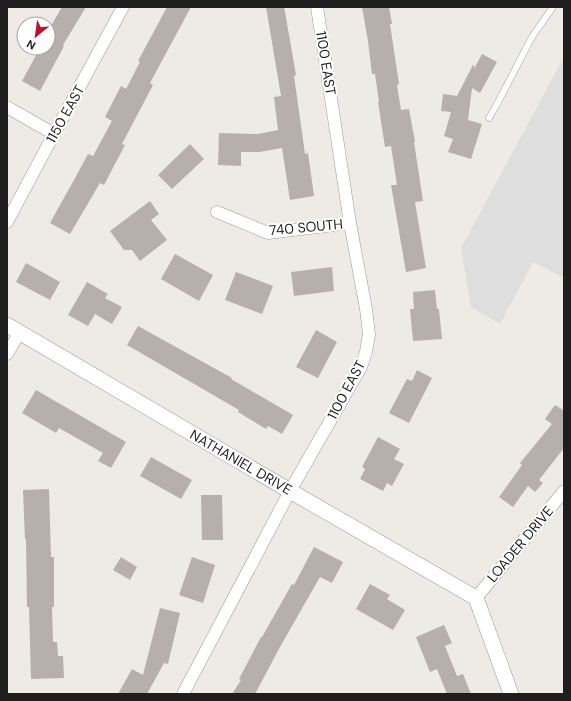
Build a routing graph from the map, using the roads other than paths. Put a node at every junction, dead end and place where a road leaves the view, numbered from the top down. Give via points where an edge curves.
1 (123, 7) edge
2 (317, 7) edge
3 (553, 7) edge
4 (7, 107) edge
5 (490, 118) dead end
6 (54, 134) junction
7 (217, 212) dead end
8 (7, 222) edge
9 (350, 223) junction
10 (7, 325) edge
11 (20, 332) junction
12 (7, 354) edge
13 (290, 491) junction
14 (564, 491) edge
15 (476, 598) junction
16 (183, 694) edge
17 (511, 694) edge

1 - 6 street, 1150 EAST
2 - 9 street, 1100 EAST
3 - 5 lane via 532,37
4 - 6 street
6 - 8 street, 1150 EAST
7 - 9 street, 740 SOUTH via 268,233
9 - 13 street, 1100 EAST via 366,309 369,334 366,352 361,367
10 - 11 street, NATHANIEL DRIVE
11 - 12 street
11 - 13 street, NATHANIEL DRIVE
13 - 15 street, NATHANIEL DRIVE
13 - 16 street, 1100 EAST
14 - 15 street, LOADER DRIVE
15 - 17 street

